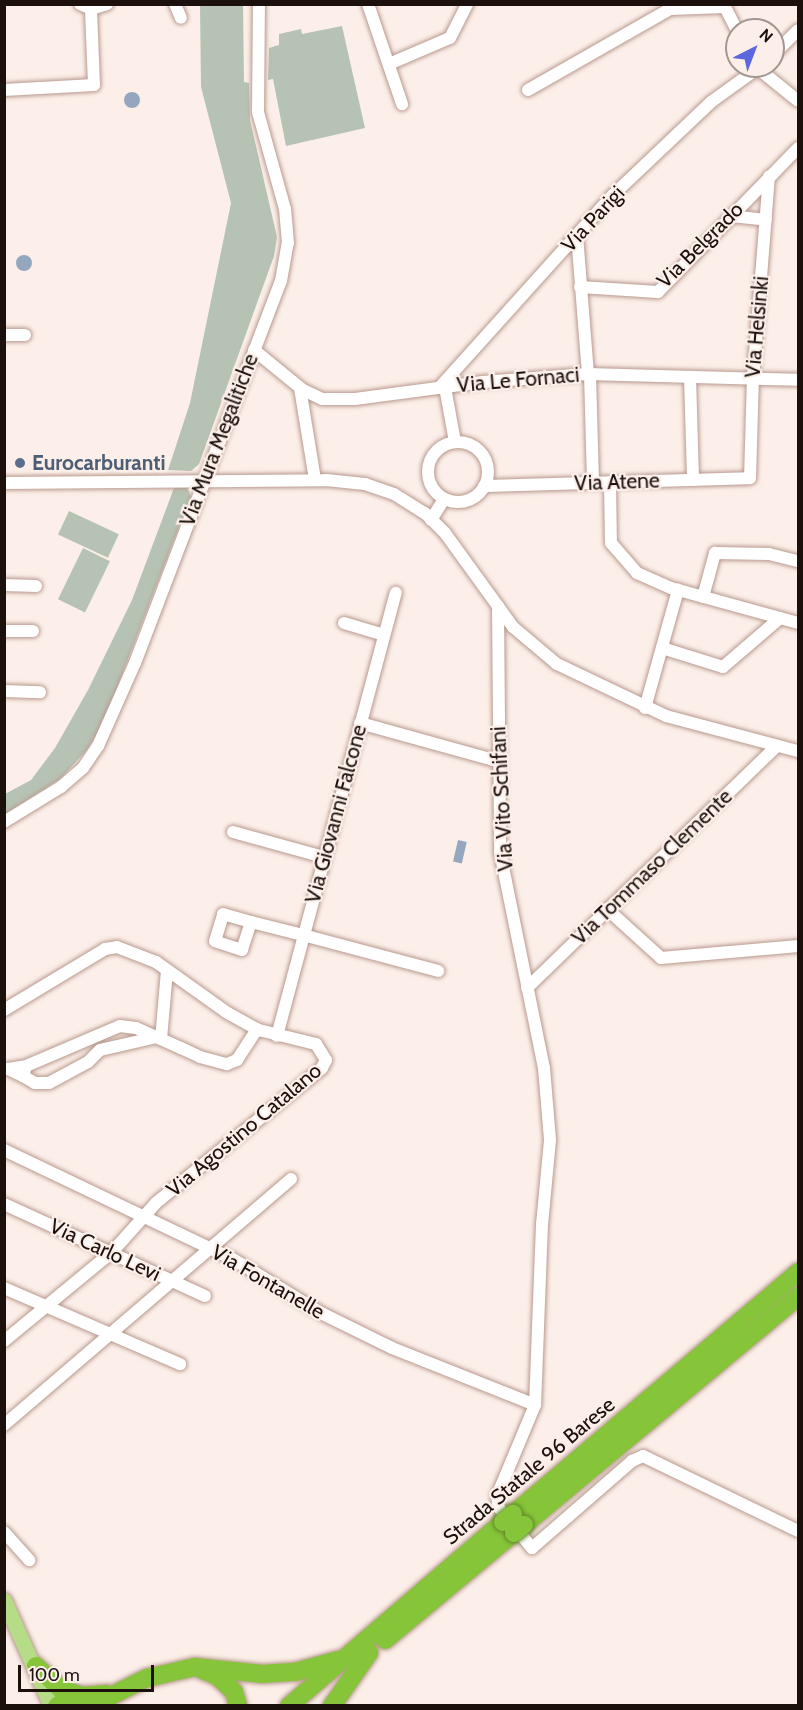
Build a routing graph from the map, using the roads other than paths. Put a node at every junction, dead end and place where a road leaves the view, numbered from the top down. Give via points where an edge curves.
1 (107, 4) edge
2 (175, 4) edge
3 (259, 4) edge
4 (368, 4) edge
5 (467, 4) edge
6 (86, 7) edge
7 (669, 7) edge
8 (181, 18) dead end
9 (730, 18) edge
10 (798, 30) edge
11 (785, 43) edge
12 (389, 64) junction
13 (743, 78) edge
14 (771, 78) edge
15 (4, 90) edge
16 (528, 90) dead end
17 (798, 101) edge
18 (402, 105) dead end
19 (798, 148) edge
20 (769, 177) junction
21 (730, 216) junction
22 (766, 220) junction
23 (577, 235) junction
24 (580, 287) junction
25 (25, 334) dead end
26 (4, 335) edge
27 (254, 350) junction
28 (589, 374) junction
29 (690, 377) junction
30 (753, 379) junction
31 (798, 380) edge
32 (442, 387) junction
33 (300, 388) junction
34 (455, 442) junction
35 (750, 478) joint
36 (315, 480) junction
37 (693, 480) junction
38 (610, 482) junction
39 (4, 483) edge
40 (201, 483) junction
41 (593, 483) junction
42 (484, 486) junction
43 (444, 500) junction
44 (431, 520) junction
45 (798, 561) edge
46 (4, 585) edge
47 (36, 586) dead end
48 (678, 590) junction
49 (396, 593) dead end
50 (703, 597) junction
51 (498, 606) junction
52 (780, 618) junction
53 (798, 622) edge
54 (344, 623) dead end
55 (4, 631) edge
56 (33, 631) dead end
57 (384, 635) junction
58 (662, 648) junction
59 (4, 691) edge
60 (40, 692) dead end
61 (645, 708) junction
62 (360, 723) junction
63 (777, 746) junction
64 (798, 751) edge
65 (496, 761) junction
66 (4, 822) edge
67 (233, 831) dead end
68 (324, 857) junction
69 (607, 909) junction
70 (251, 922) dead end
71 (303, 935) junction
72 (798, 946) edge
73 (168, 970) junction
74 (438, 970) dead end
75 (527, 988) junction
76 (4, 1010) edge
77 (257, 1029) junction
78 (277, 1036) junction
79 (159, 1038) junction
80 (6, 1069) edge
81 (25, 1071) junction
82 (4, 1150) edge
83 (291, 1179) dead end
84 (4, 1204) edge
85 (147, 1217) junction
86 (208, 1248) junction
87 (112, 1252) junction
88 (798, 1272) edge
89 (171, 1280) junction
90 (4, 1288) edge
91 (205, 1296) dead end
92 (798, 1297) edge
93 (47, 1306) junction
94 (112, 1334) junction
95 (4, 1341) edge
96 (180, 1364) dead end
97 (535, 1405) junction
98 (4, 1425) edge
99 (514, 1524) junction
100 (798, 1531) edge
101 (4, 1532) edge
102 (28, 1560) dead end
103 (4, 1600) edge
104 (369, 1653) junction
105 (346, 1658) junction
106 (36, 1666) junction
107 (195, 1667) junction
108 (91, 1702) edge
109 (51, 1706) edge
110 (57, 1706) edge
111 (238, 1706) edge
112 (289, 1706) edge
113 (308, 1706) edge
114 (332, 1706) edge

1 - 6 street
2 - 8 street
3 - 27 street, Via Mura Megalitiche via 258,112 285,209 288,243 281,281
4 - 12 street
5 - 12 street via 450,38
6 - 15 street via 94,84
7 - 9 street via 725,7
7 - 16 street
10 - 11 street
12 - 18 street
13 - 23 street, Via Parigi via 711,102
14 - 17 street
19 - 20 street, Via Belgrado
20 - 21 street, Via Belgrado
20 - 22 street, Via Helsinki
21 - 22 street
21 - 24 street, Via Belgrado via 658,291
22 - 30 street, Via Helsinki
23 - 24 street
23 - 32 street, Via Parigi
24 - 28 street
25 - 26 street
27 - 33 street, Via Le Fornaci
27 - 40 street, Via Mura Megalitiche
28 - 29 street, Via Le Fornaci
28 - 32 street, Via Le Fornaci
28 - 41 street
29 - 30 street, Via Le Fornaci
29 - 37 street
30 - 31 street, Via Le Fornaci
30 - 35 street, Via Helsinki
32 - 33 street, Via Le Fornaci via 344,399 316,397
32 - 34 street
33 - 36 street
34 - 42 street via 465,442 481,453 488,472
34 - 43 street via 437,449 428,466 430,485
35 - 37 street, Via Atene
36 - 40 street
36 - 44 street via 366,484 394,494
37 - 38 street, Via Atene
38 - 41 street, Via Atene
38 - 48 street via 609,533 615,551 638,573
39 - 40 street
40 - 66 street, Via Mura Megalitiche via 131,674 98,746 84,768 61,787
41 - 42 street, Via Atene
42 - 43 street via 464,502
43 - 44 street
44 - 51 street via 445,533
45 - 50 street via 769,554 715,553
46 - 47 street
48 - 50 street
48 - 58 street
49 - 57 street, Via Giovanni Falcone
50 - 52 street
51 - 61 street via 524,639 549,659
51 - 65 street, Via Vito Schifani
52 - 53 street
52 - 58 street via 723,667
54 - 57 street
55 - 56 street
57 - 62 street, Via Giovanni Falcone
58 - 61 street
59 - 60 street
61 - 63 street
62 - 65 street
62 - 68 street, Via Giovanni Falcone
63 - 64 street
63 - 69 street, Via Tommaso Clemente
65 - 75 street, Via Vito Schifani via 500,852
67 - 68 street
68 - 71 street, Via Giovanni Falcone
69 - 72 street via 661,958
69 - 75 street, Via Tommaso Clemente
70 - 71 street
71 - 74 street
71 - 78 street, Via Giovanni Falcone
73 - 76 street via 138,953 111,947
73 - 77 street
73 - 79 street
75 - 97 street, Via Vito Schifani via 550,1140 542,1224
77 - 78 street
77 - 79 street via 237,1060 227,1064 200,1057
78 - 85 street, Via Agostino Catalano via 316,1044 323,1052 325,1064 156,1203
79 - 81 street via 120,1026
79 - 81 street via 100,1050 88,1062 49,1083 34,1083
80 - 81 street
82 - 85 street, Via Fontanelle
83 - 86 street
84 - 87 street, Via Carlo Levi
85 - 86 street, Via Fontanelle
85 - 87 street
86 - 89 street
86 - 97 street, Via Fontanelle via 371,1338
87 - 89 street, Via Carlo Levi
87 - 93 street
88 - 99 highway, Strada Statale 96 Barese
89 - 91 street, Via Carlo Levi
89 - 94 street
90 - 93 street
92 - 99 highway, Strada Statale 96 Barese
93 - 94 street
93 - 95 street
94 - 96 street
94 - 98 street
97 - 100 street, Via Vito Schifani via 497,1501 532,1548 632,1461 643,1456
99 - 104 highway, Strada Statale 96 Barese
99 - 105 highway, Strada Statale 96 Barese
101 - 102 street
103 - 106 main road
104 - 113 highway, Strada Statale 96 Barese
104 - 114 highway
105 - 107 highway via 295,1672 262,1674
105 - 112 highway, Strada Statale 96 Barese
106 - 108 highway via 61,1689
106 - 109 main road
107 - 108 highway via 147,1678
107 - 111 highway via 217,1676 234,1692
108 - 110 highway via 70,1697

